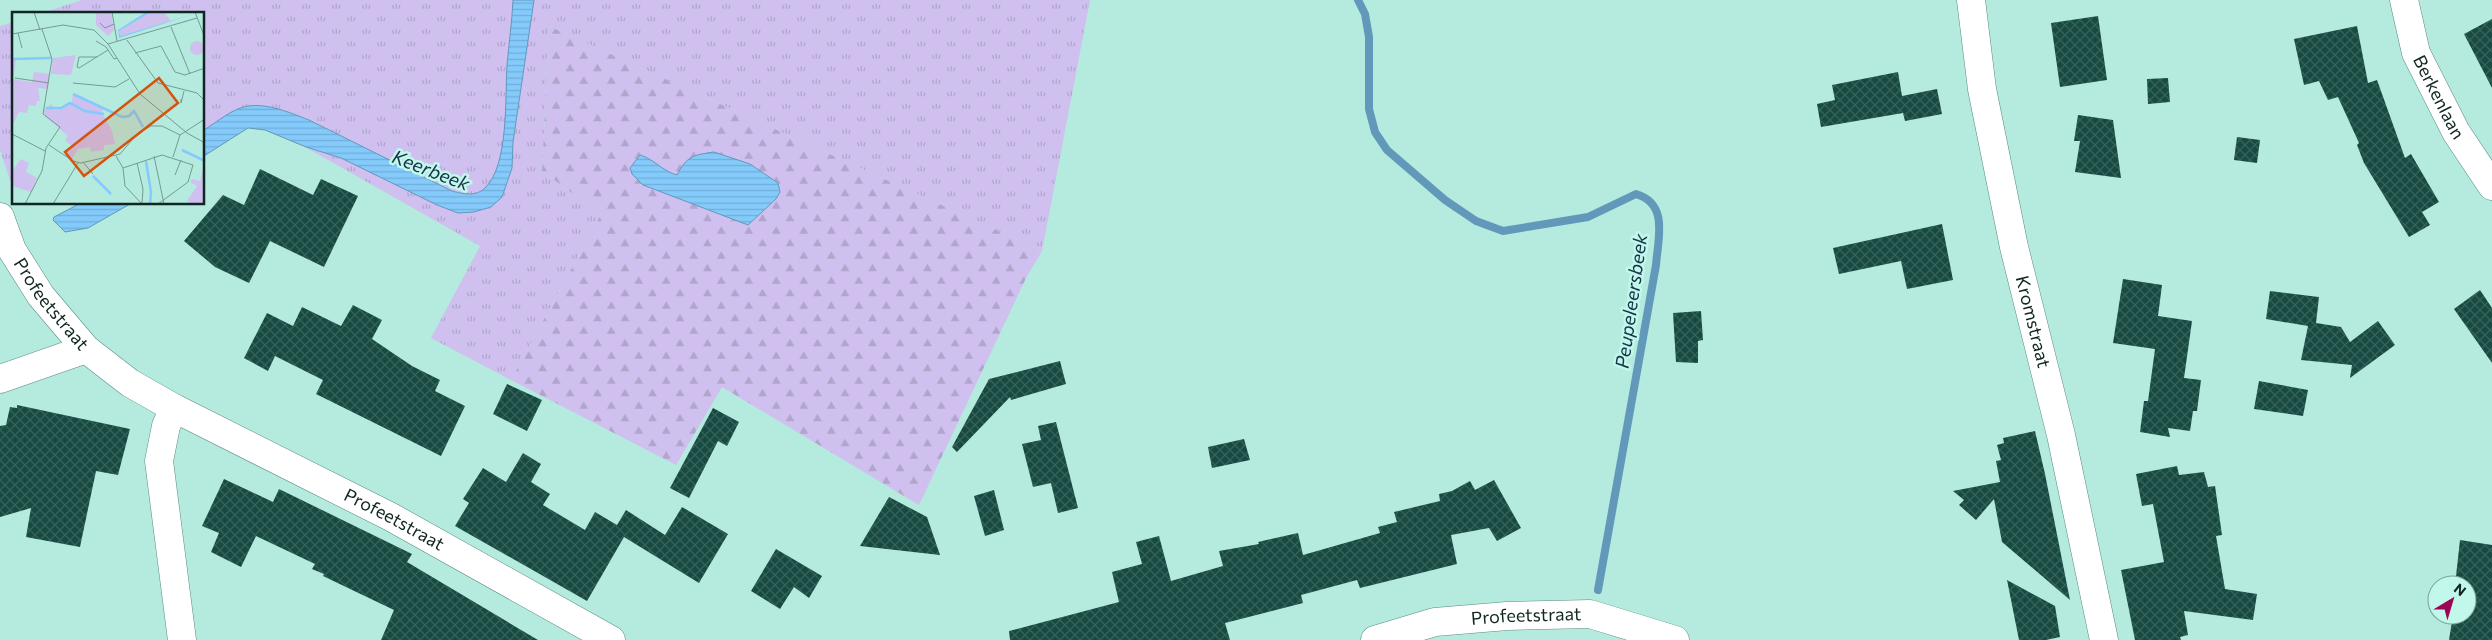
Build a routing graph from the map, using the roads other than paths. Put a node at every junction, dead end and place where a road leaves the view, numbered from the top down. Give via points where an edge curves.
1 (1971, 0) edge
2 (2404, 0) edge
3 (2492, 186) edge
4 (0, 217) edge
5 (86, 348) junction
6 (0, 379) edge
7 (174, 408) junction
8 (182, 640) edge
9 (611, 640) edge
10 (1376, 640) edge
11 (1675, 640) edge
12 (2104, 640) edge

1 - 12 street, Kromstraat via 1982,89 2014,247 2062,435
2 - 3 street, Berkenlaan via 2416,53 2456,132
4 - 5 street, Profeetstraat via 12,250 41,296
5 - 6 street
5 - 7 street, Profeetstraat via 130,383
7 - 8 street via 166,426 159,461
7 - 9 street, Profeetstraat via 391,517
10 - 11 street, Profeetstraat via 1435,622 1590,614

